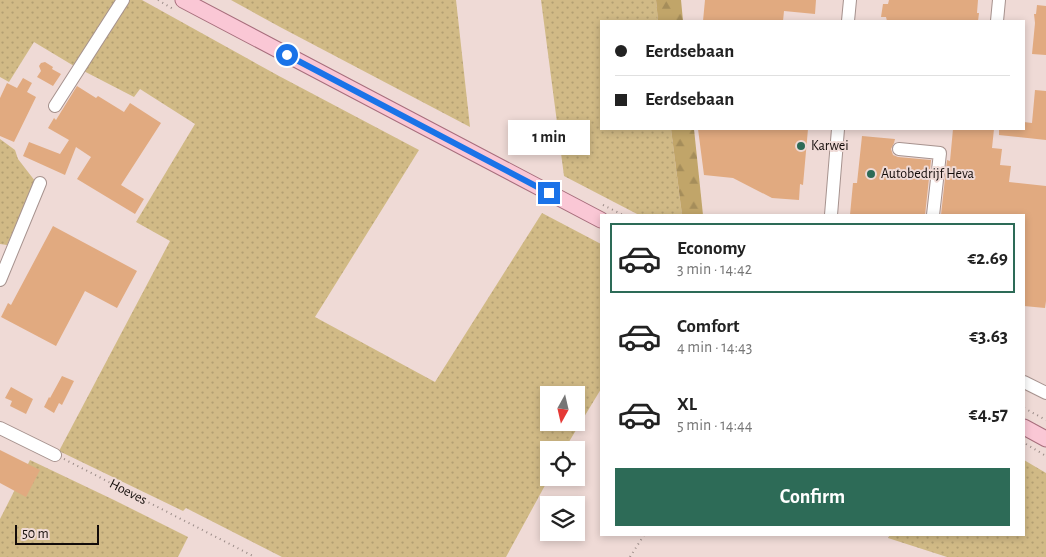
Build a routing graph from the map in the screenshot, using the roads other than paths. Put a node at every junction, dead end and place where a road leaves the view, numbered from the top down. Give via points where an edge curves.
1 (123, 0) edge
2 (182, 0) edge
3 (850, 0) edge
4 (999, 0) edge
5 (848, 20) edge
6 (996, 20) edge
7 (56, 106) dead end
8 (838, 130) edge
9 (899, 149) dead end
10 (40, 183) dead end
11 (831, 214) edge
12 (933, 214) edge
13 (600, 219) edge
14 (0, 280) edge
15 (1025, 382) edge
16 (1046, 393) edge
17 (0, 428) edge
18 (1025, 428) edge
19 (1046, 439) edge
20 (55, 455) road end

1 - 7 street
2 - 13 main road
3 - 5 street
4 - 6 street
8 - 11 street
9 - 12 street via 940,154
10 - 14 street
15 - 16 street
17 - 20 street
18 - 19 main road

